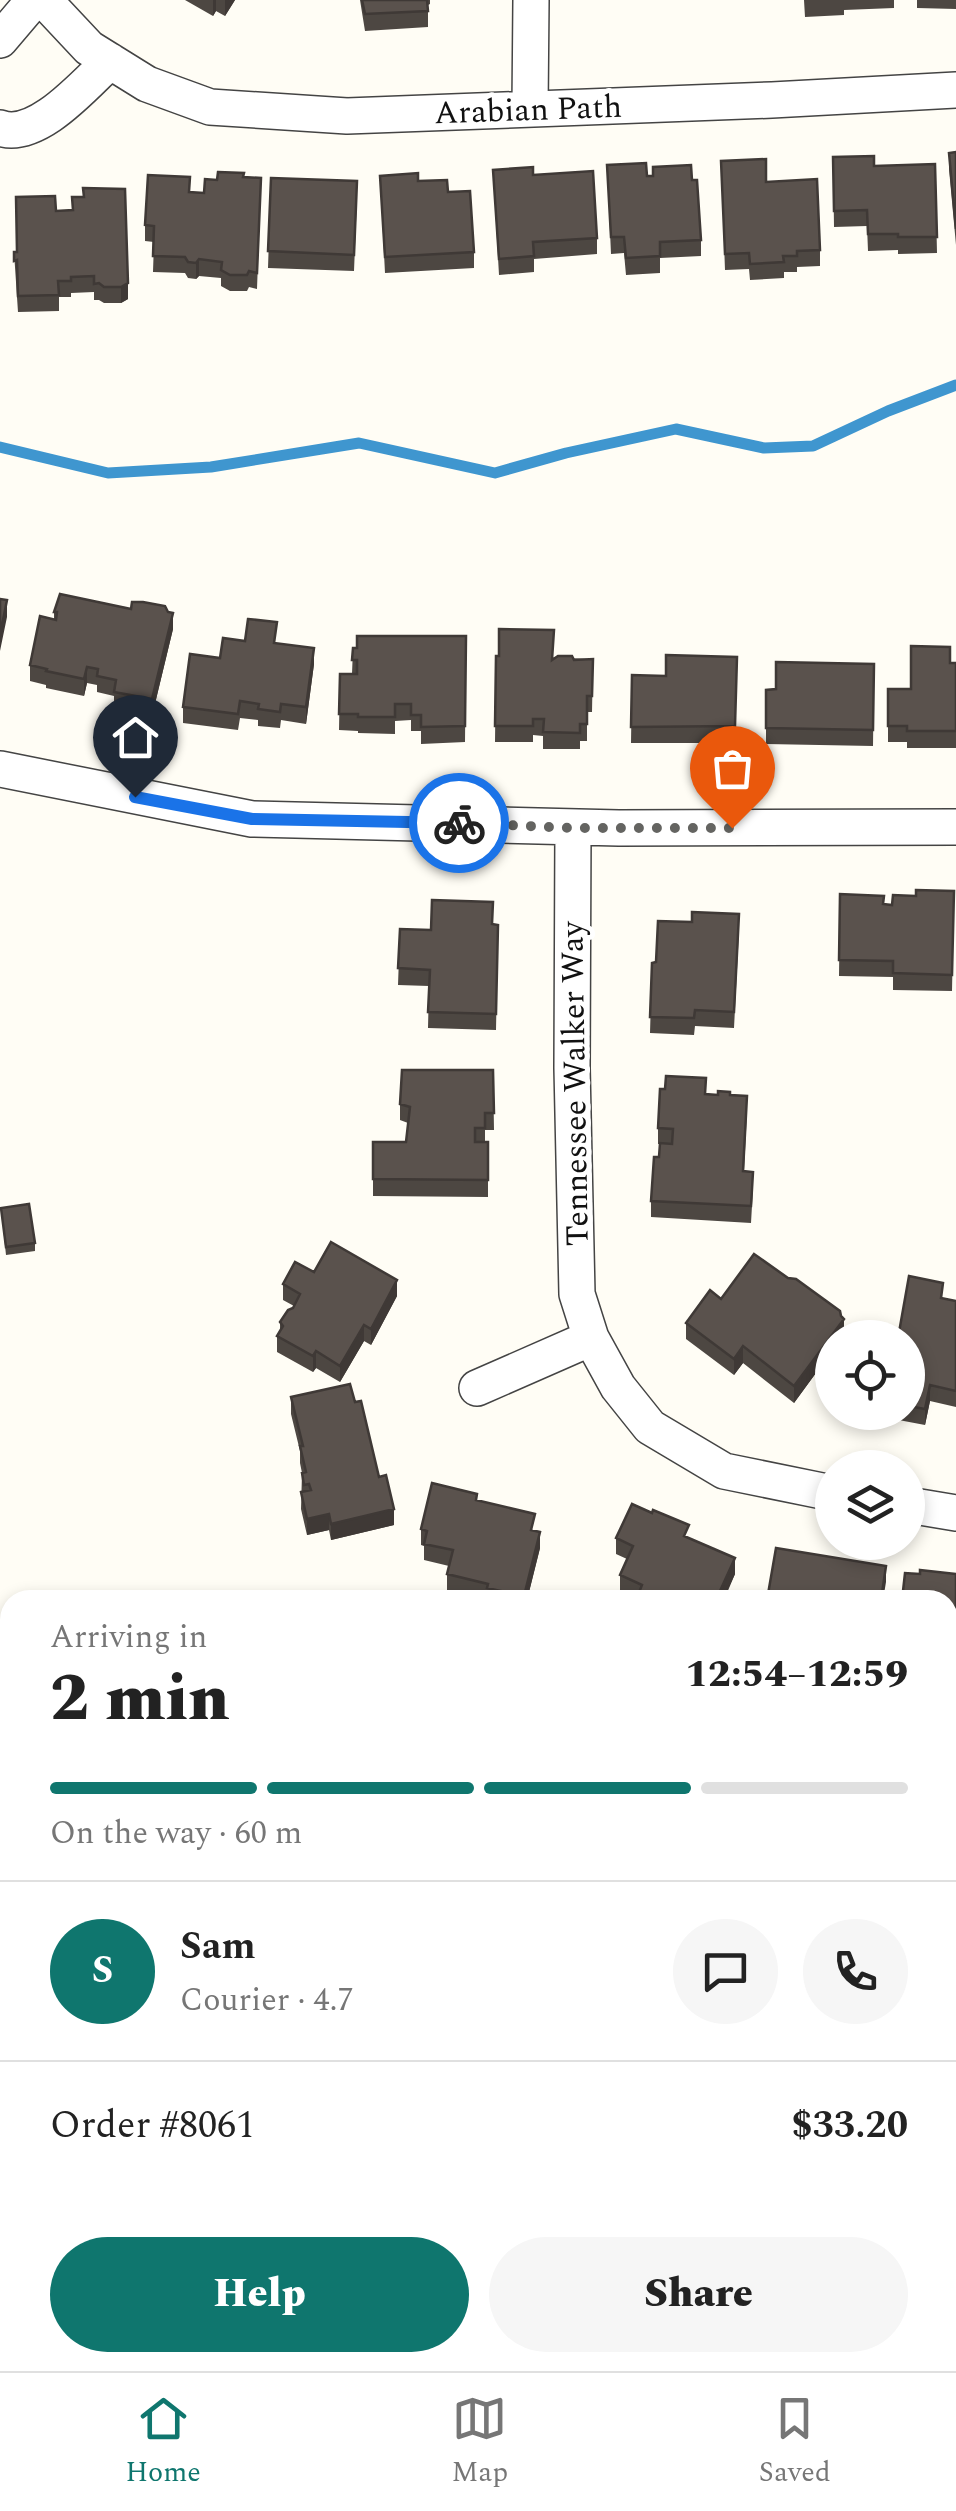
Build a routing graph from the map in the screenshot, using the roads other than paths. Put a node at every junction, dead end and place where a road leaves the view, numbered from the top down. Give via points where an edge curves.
1 (34, 0) edge
2 (44, 0) edge
3 (531, 0) edge
4 (0, 40) edge
5 (110, 61) junction
6 (956, 90) edge
7 (530, 108) junction
8 (0, 128) edge
9 (0, 768) edge
10 (956, 827) edge
11 (573, 828) junction
12 (592, 1338) junction
13 (477, 1388) dead end
14 (815, 1490) edge
15 (925, 1508) edge
16 (956, 1513) edge

1 - 4 street
2 - 5 street, Arabian Path
3 - 7 street
5 - 7 street, Arabian Path via 147,84 210,107 347,116
5 - 8 street via 51,114 23,129
6 - 7 street, Arabian Path
9 - 11 street via 252,819
10 - 11 street
11 - 12 street, Tennessee Walker Way via 576,1294
12 - 13 street
12 - 14 street, Tennessee Walker Way via 650,1428 724,1472
15 - 16 street

